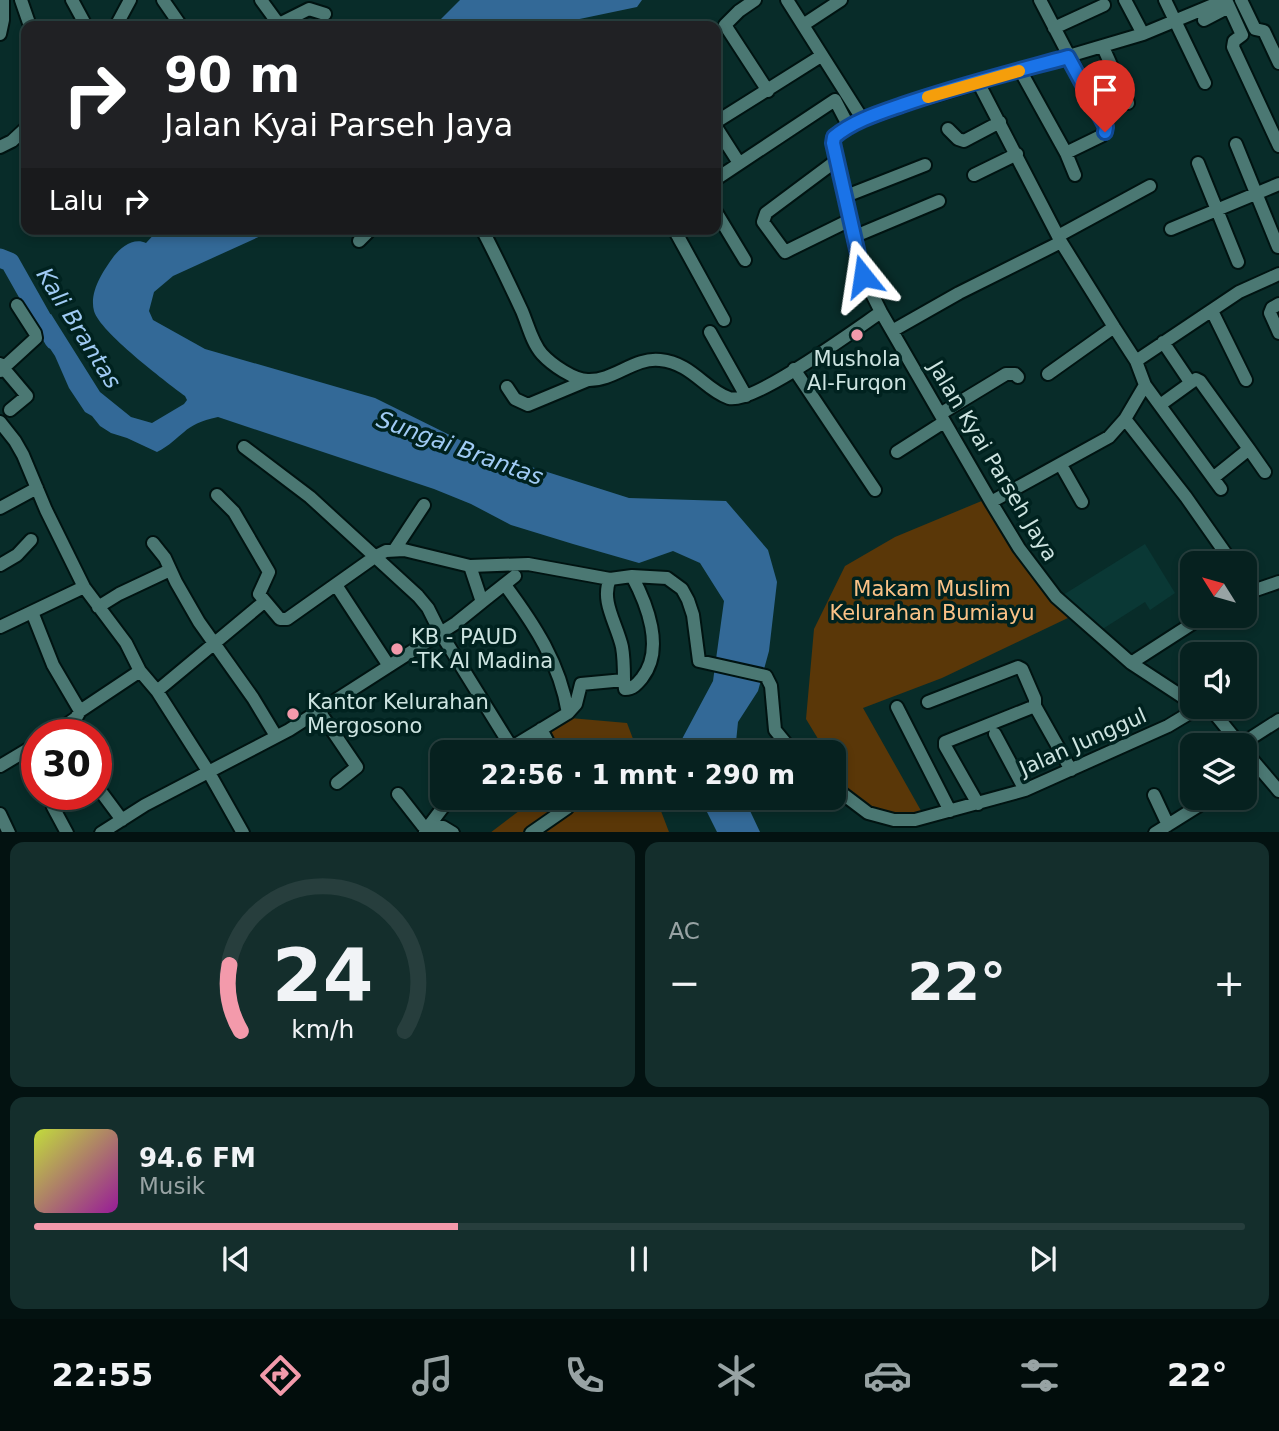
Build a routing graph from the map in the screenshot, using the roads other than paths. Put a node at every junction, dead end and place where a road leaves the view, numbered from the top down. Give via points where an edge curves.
1 (3, 0) edge
2 (21, 0) edge
3 (72, 0) edge
4 (130, 0) edge
5 (163, 0) edge
6 (261, 0) edge
7 (755, 0) edge
8 (787, 0) edge
9 (841, 0) edge
10 (1040, 0) edge
11 (1125, 0) edge
12 (1165, 0) edge
13 (1235, 1) edge
14 (1104, 5) dead end
15 (1202, 10) edge
16 (325, 14) dead end
17 (28, 21) edge
18 (83, 21) edge
19 (119, 21) edge
20 (178, 21) edge
21 (275, 21) edge
22 (287, 21) edge
23 (1176, 22) junction
24 (803, 25) junction
25 (721, 26) edge
26 (721, 28) edge
27 (1054, 28) junction
28 (1248, 32) junction
29 (0, 34) edge
30 (1143, 34) junction
31 (1103, 47) junction
32 (821, 57) junction
33 (1068, 57) junction
34 (1279, 63) edge
35 (1020, 71) junction
36 (978, 82) junction
37 (1205, 83) dead end
38 (768, 91) junction
39 (846, 92) junction
40 (835, 100) junction
41 (1128, 103) dead end
42 (863, 120) junction
43 (721, 121) edge
44 (1000, 122) junction
45 (1274, 122) edge
46 (849, 127) junction
47 (948, 129) dead end
48 (721, 132) edge
49 (21, 133) edge
50 (1236, 144) dead end
51 (1279, 146) edge
52 (0, 147) edge
53 (1066, 153) junction
54 (1017, 154) junction
55 (837, 160) junction
56 (739, 163) junction
57 (1198, 163) dead end
58 (926, 165) dead end
59 (974, 175) dead end
60 (1076, 175) dead end
61 (721, 176) edge
62 (1279, 184) edge
63 (1150, 186) dead end
64 (1256, 193) junction
65 (846, 196) junction
66 (939, 201) dead end
67 (1217, 209) junction
68 (721, 220) edge
69 (850, 220) junction
70 (1171, 229) dead end
71 (365, 235) edge
72 (485, 235) edge
73 (677, 235) edge
74 (853, 237) junction
75 (1059, 239) junction
76 (359, 241) dead end
77 (1278, 247) edge
78 (745, 260) dead end
79 (1238, 262) dead end
80 (1279, 274) edge
81 (1279, 304) edge
82 (18, 305) dead end
83 (1212, 311) junction
84 (881, 313) junction
85 (724, 320) dead end
86 (1114, 327) junction
87 (892, 331) junction
88 (710, 332) dead end
89 (1279, 333) edge
90 (1163, 342) junction
91 (1136, 361) junction
92 (1, 367) edge
93 (794, 369) junction
94 (1048, 374) dead end
95 (1018, 377) dead end
96 (588, 380) junction
97 (1246, 380) dead end
98 (1190, 382) junction
99 (1145, 385) junction
100 (508, 387) dead end
101 (746, 396) junction
102 (1160, 405) junction
103 (10, 410) dead end
104 (942, 418) junction
105 (1125, 419) junction
106 (0, 422) edge
107 (244, 447) dead end
108 (1249, 449) junction
109 (897, 452) dead end
110 (1061, 465) junction
111 (1265, 472) dead end
112 (37, 488) junction
113 (875, 490) dead end
114 (217, 495) dead end
115 (990, 502) junction
116 (1082, 502) dead end
117 (424, 505) dead end
118 (0, 508) edge
119 (31, 540) dead end
120 (153, 543) dead end
121 (395, 549) junction
122 (1224, 551) edge
123 (376, 556) junction
124 (0, 565) edge
125 (470, 566) junction
126 (170, 570) junction
127 (632, 576) junction
128 (610, 579) junction
129 (1279, 582) edge
130 (336, 585) junction
131 (84, 587) junction
132 (1257, 590) edge
133 (264, 602) junction
134 (482, 602) junction
135 (98, 607) junction
136 (32, 612) junction
137 (0, 627) edge
138 (1185, 628) edge
139 (440, 632) junction
140 (213, 643) junction
141 (1130, 663) junction
142 (389, 666) junction
143 (140, 671) junction
144 (624, 680) junction
145 (157, 691) junction
146 (1180, 695) edge
147 (928, 702) dead end
148 (1035, 706) junction
149 (897, 707) dead end
150 (320, 711) junction
151 (80, 712) junction
152 (568, 713) junction
153 (75, 719) edge
154 (1180, 719) edge
155 (1219, 719) edge
156 (1279, 720) edge
157 (541, 729) junction
158 (1230, 733) edge
159 (995, 734) dead end
160 (1257, 734) edge
161 (276, 736) junction
162 (502, 740) edge
163 (524, 740) edge
164 (547, 740) edge
165 (783, 740) edge
166 (21, 754) edge
167 (0, 766) edge
168 (1257, 766) edge
169 (1259, 768) joint
170 (1071, 770) junction
171 (208, 771) junction
172 (337, 783) dead end
173 (1025, 790) junction
174 (1279, 791) edge
175 (398, 794) dead end
176 (1154, 795) dead end
177 (846, 796) edge
178 (978, 804) junction
179 (112, 807) edge
180 (55, 810) edge
181 (441, 810) edge
182 (564, 810) edge
183 (1192, 810) edge
184 (950, 811) junction
185 (0, 814) edge
186 (122, 820) junction
187 (1168, 825) junction
188 (426, 830) edge
189 (9, 832) edge
190 (67, 832) edge
191 (101, 832) edge
192 (243, 832) edge
193 (453, 832) edge
194 (531, 832) edge
195 (1155, 832) edge

1 - 29 street
2 - 17 street
3 - 18 street
4 - 19 street
5 - 20 street
6 - 21 street
7 - 25 street
8 - 24 street
9 - 24 street
10 - 27 street
11 - 30 street
12 - 23 street
13 - 15 street
13 - 28 street
14 - 27 street
15 - 23 street
16 - 22 street via 309,9
23 - 30 street
23 - 37 street
24 - 32 street
26 - 38 street
27 - 33 street
28 - 34 street via 1264,31
28 - 45 street via 1234,41 1233,47
30 - 31 street
31 - 33 street
31 - 41 street
32 - 38 street
32 - 39 street
33 - 35 street
33 - 53 street via 1106,127 1103,135
35 - 36 street
35 - 53 street
36 - 42 street
36 - 44 street
38 - 43 street
39 - 40 street
39 - 42 street
40 - 46 street
40 - 56 street
42 - 46 street
44 - 47 street via 964,141
44 - 54 street
45 - 51 street
46 - 55 street, Jalan Kyai Parseh Jaya via 834,137
48 - 56 street
49 - 52 street
50 - 64 street
53 - 60 street
54 - 59 street
54 - 75 street
55 - 65 street, Jalan Kyai Parseh Jaya
55 - 69 street via 766,213 764,222 785,252
56 - 61 street
57 - 67 street
58 - 65 street
62 - 64 street
63 - 75 street
64 - 67 street
64 - 77 street
65 - 69 street, Jalan Kyai Parseh Jaya
66 - 74 street
67 - 70 street
67 - 79 street
68 - 78 street
69 - 74 street, Jalan Kyai Parseh Jaya
71 - 76 street
72 - 96 street via 543,355
73 - 85 street
74 - 84 street, Jalan Kyai Parseh Jaya via 863,276
75 - 86 street
75 - 87 street
80 - 83 street
81 - 89 street via 1270,313
82 - 92 street via 36,338
83 - 90 street
83 - 97 street
84 - 87 street, Jalan Kyai Parseh Jaya
84 - 93 street
86 - 91 street
86 - 94 street
87 - 104 street, Jalan Kyai Parseh Jaya
88 - 101 street
90 - 91 street
90 - 98 street
91 - 99 street
92 - 103 street via 27,396
93 - 101 street
93 - 113 street
95 - 104 street via 1010,373 996,379
96 - 100 street via 528,405 515,400
96 - 101 street via 658,359 675,363 728,398
98 - 102 street
98 - 108 street via 1200,381
99 - 102 street
99 - 105 street
102 - 108 street via 1217,483
104 - 109 street
104 - 115 street, Jalan Kyai Parseh Jaya
105 - 110 street via 1109,437
105 - 122 street
106 - 112 street via 15,441
107 - 123 street
108 - 111 street
110 - 115 street
110 - 116 street
112 - 118 street
112 - 131 street
114 - 133 street via 234,512 269,572 259,594
115 - 141 street, Jalan Kyai Parseh Jaya via 1056,597
117 - 121 street
119 - 124 street via 18,555
120 - 126 street
121 - 123 street
121 - 125 street
123 - 130 street
123 - 139 street via 418,596
125 - 128 street via 528,564
125 - 134 street
126 - 135 street
126 - 140 street
127 - 128 street
127 - 144 street via 647,607 651,663 630,689 625,689
127 - 165 street via 667,578 682,589 703,663 766,676 775,730
128 - 144 street via 606,598 622,647
129 - 132 street
130 - 133 street via 283,620
130 - 142 street
131 - 135 street
131 - 136 street
133 - 140 street
134 - 139 street
134 - 152 street via 510,580 545,643
135 - 143 street via 126,643
136 - 137 street
136 - 151 street via 53,665
138 - 141 street
139 - 142 street
139 - 162 street
140 - 145 street
140 - 161 street
141 - 146 street, Jalan Kyai Parseh Jaya
142 - 150 street
143 - 145 street
143 - 151 street
144 - 152 street via 581,684 576,704
145 - 171 street
147 - 148 street via 1018,667
148 - 170 street
148 - 178 street via 945,741
149 - 184 street
150 - 161 street
150 - 172 street via 356,764 355,771
151 - 153 street
152 - 157 street
154 - 170 street, Jalan Junggul
155 - 158 street, Jalan Kyai Parseh Jaya
156 - 160 street
157 - 163 street
157 - 164 street
159 - 173 street
161 - 171 street
166 - 167 street
168 - 169 street
169 - 174 street
170 - 173 street, Jalan Junggul
171 - 186 street
171 - 192 street
173 - 178 street, Jalan Junggul
175 - 188 street
176 - 187 street
177 - 184 street, Jalan Junggul via 885,819 915,820
178 - 184 street, Jalan Junggul
179 - 186 street
180 - 190 street
181 - 188 street
182 - 194 street
183 - 187 street
185 - 189 street
186 - 191 street
187 - 195 street
188 - 193 street via 443,827

